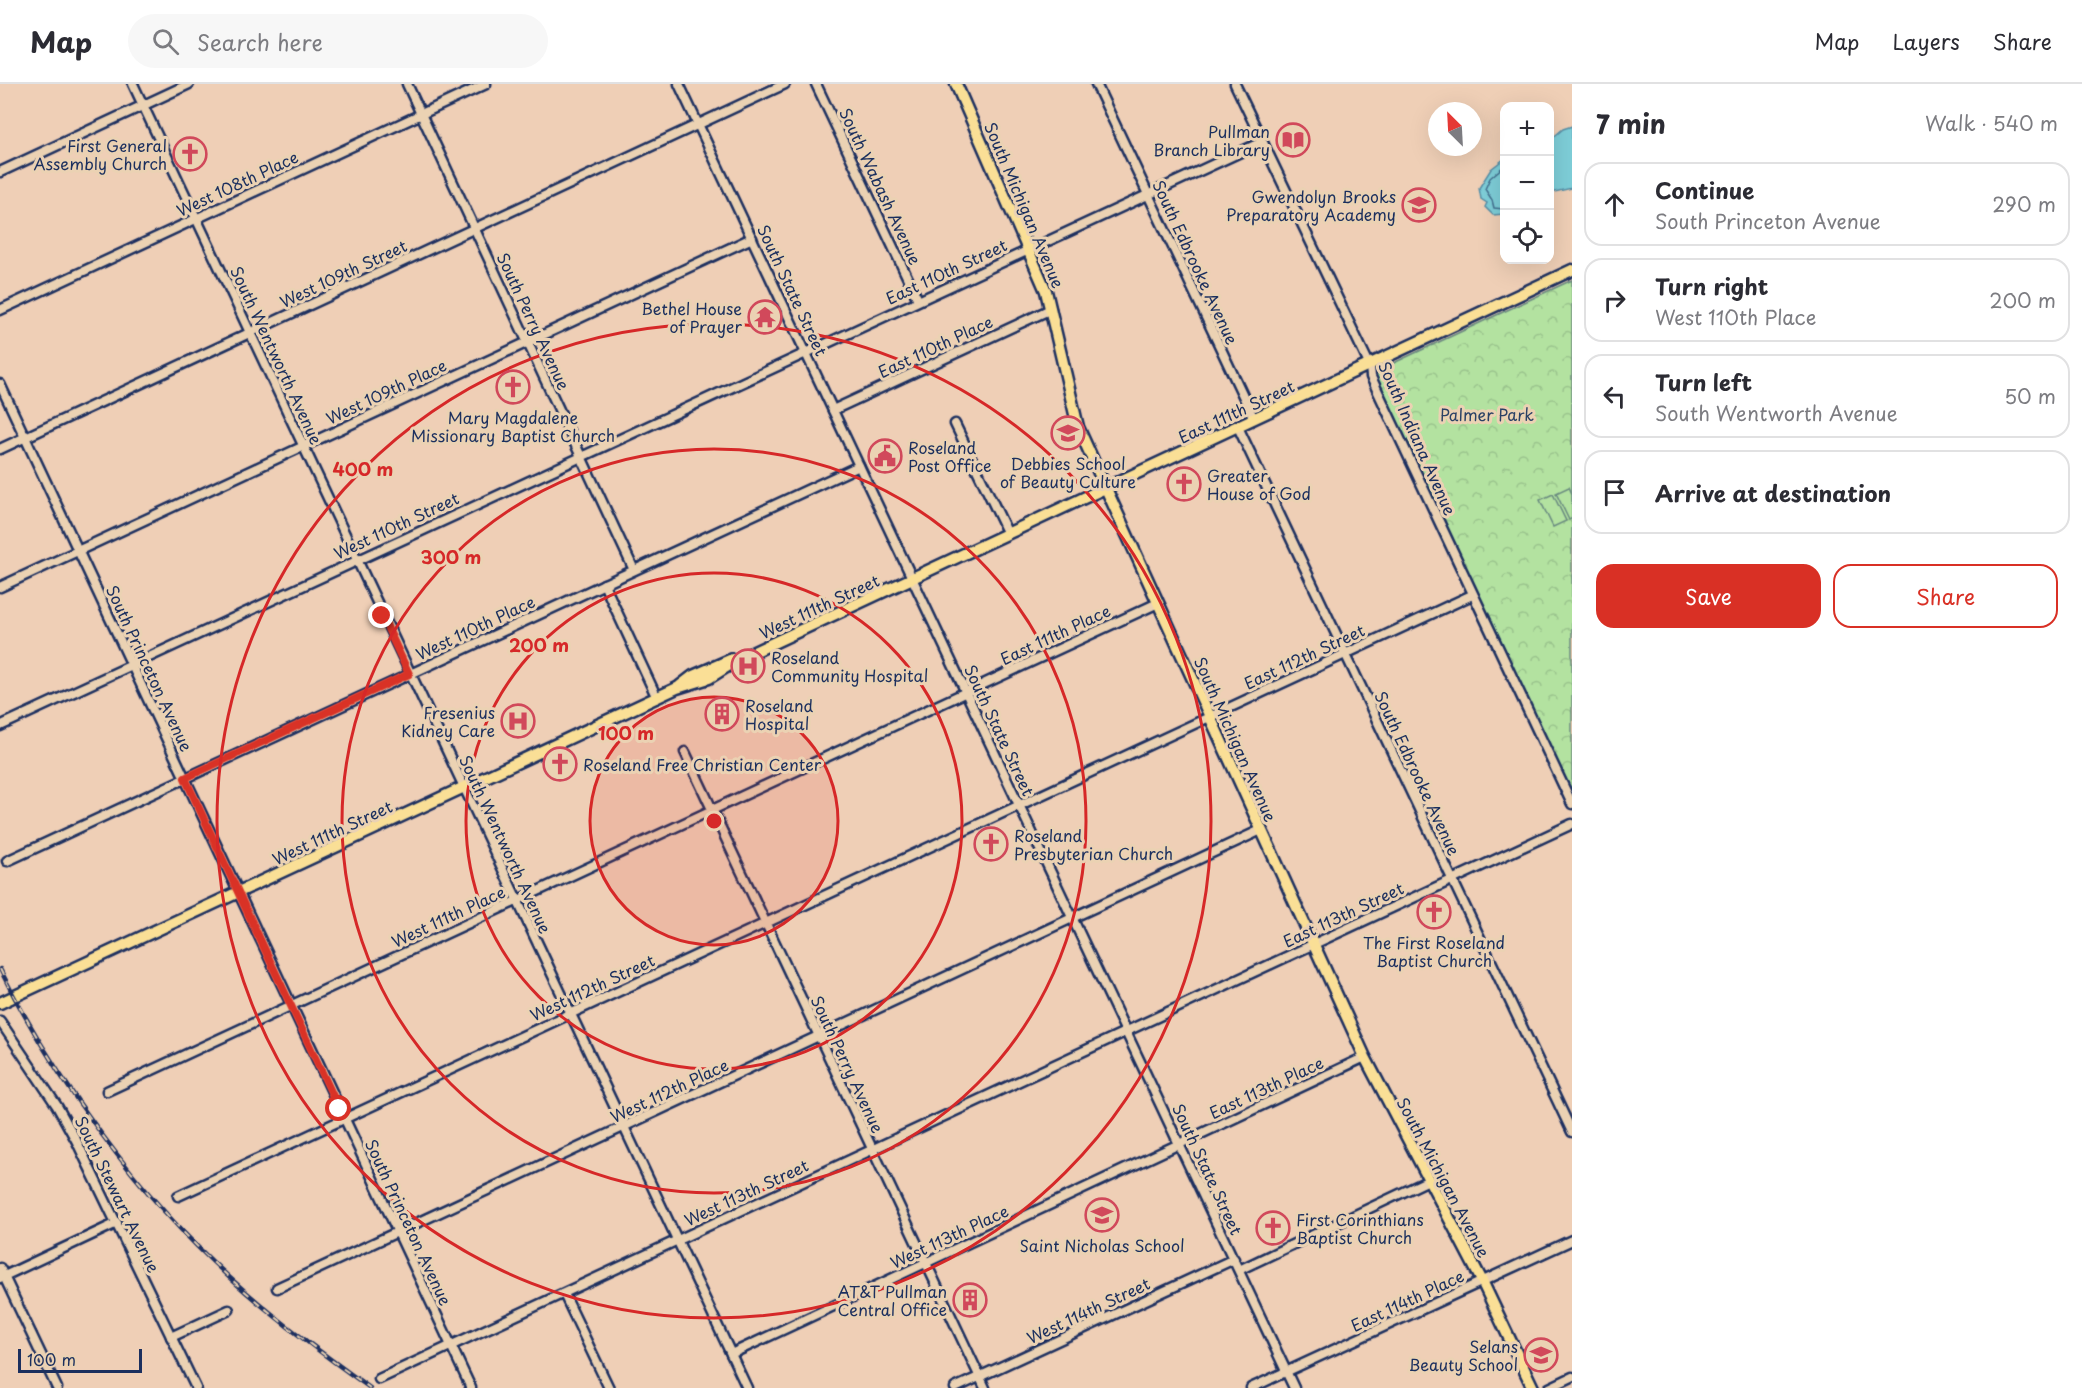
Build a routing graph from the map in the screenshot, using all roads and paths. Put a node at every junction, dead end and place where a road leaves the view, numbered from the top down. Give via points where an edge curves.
1 (133, 84) edge
2 (189, 84) edge
3 (407, 84) edge
4 (486, 84) edge
5 (679, 84) edge
6 (784, 84) edge
7 (816, 84) edge
8 (956, 84) edge
9 (1096, 84) edge
10 (1235, 84) edge
11 (143, 105) junction
12 (421, 114) junction
13 (698, 124) junction
14 (1262, 142) junction
15 (0, 172) edge
16 (1148, 195) junction
17 (196, 219) junction
18 (475, 229) junction
19 (752, 238) junction
20 (1029, 249) junction
21 (1572, 270) edge
22 (918, 300) junction
23 (1051, 309) junction
24 (0, 310) edge
25 (250, 333) junction
26 (528, 342) junction
27 (805, 352) junction
28 (1370, 366) junction
29 (0, 384) edge
30 (832, 410) junction
31 (1254, 419) junction
32 (955, 424) dead end
33 (1238, 427) junction
34 (25, 437) junction
35 (303, 447) junction
36 (0, 449) edge
37 (581, 456) junction
38 (859, 466) junction
39 (1106, 489) junction
40 (1008, 534) junction
41 (78, 550) junction
42 (356, 561) junction
43 (634, 570) junction
44 (912, 579) junction
45 (604, 584) junction
46 (0, 587) edge
47 (1472, 595) junction
48 (1158, 603) junction
49 (1345, 654) junction
50 (132, 664) junction
51 (409, 674) junction
52 (965, 692) junction
53 (657, 698) junction
54 (1209, 716) junction
55 (0, 726) edge
56 (685, 752) dead end
57 (185, 778) junction
58 (462, 788) junction
59 (1572, 804) edge
60 (1018, 805) junction
61 (711, 809) junction
62 (1572, 824) edge
63 (1261, 830) junction
64 (7, 861) dead end
65 (1452, 880) junction
66 (237, 892) junction
67 (516, 900) junction
68 (1072, 918) junction
69 (765, 923) junction
70 (1313, 944) junction
71 (0, 1003) edge
72 (290, 1006) junction
73 (570, 1014) junction
74 (0, 1021) edge
75 (1126, 1031) junction
76 (819, 1036) junction
77 (1365, 1057) junction
78 (107, 1090) dead end
79 (343, 1119) junction
80 (623, 1127) junction
81 (1572, 1131) edge
82 (1179, 1145) junction
83 (873, 1150) junction
84 (1429, 1180) junction
85 (178, 1196) dead end
86 (117, 1223) junction
87 (397, 1233) junction
88 (1572, 1240) edge
89 (677, 1241) junction
90 (1234, 1259) junction
91 (926, 1263) junction
92 (1239, 1270) junction
93 (1, 1274) edge
94 (1482, 1281) junction
95 (277, 1288) dead end
96 (564, 1294) junction
97 (229, 1310) dead end
98 (171, 1337) junction
99 (451, 1346) junction
100 (731, 1354) junction
101 (1287, 1372) junction
102 (980, 1377) junction
103 (1572, 1377) edge
104 (379, 1379) dead end
105 (57, 1388) edge
106 (196, 1388) edge
107 (471, 1388) edge
108 (609, 1388) edge
109 (747, 1388) edge
110 (955, 1388) edge
111 (985, 1388) edge
112 (1251, 1388) edge
113 (1294, 1388) edge
114 (1533, 1388) edge
115 (1549, 1388) edge

1 - 11 street, South Wentworth Avenue
2 - 11 street
3 - 12 street, South Perry Avenue
4 - 12 street, West 108th Place
5 - 13 street, South State Street
6 - 13 street, West 109th Street
7 - 22 street, South Wabash Avenue
8 - 20 main road, South Michigan Avenue
9 - 16 street, South Edbrooke Avenue
10 - 14 street, South Indiana Avenue
11 - 15 street
11 - 17 street, South Wentworth Avenue
12 - 17 street, West 108th Place
12 - 18 street, South Perry Avenue
13 - 18 street, West 109th Street
13 - 19 street, South State Street
14 - 16 street, East 110th Street
14 - 28 street, South Indiana Avenue
16 - 20 street, East 110th Street
16 - 31 street, South Edbrooke Avenue
17 - 24 street, West 108th Place
17 - 25 street, South Wentworth Avenue
18 - 25 street, West 109th Street
18 - 26 street, South Perry Avenue
19 - 26 street, West 109th Place
19 - 27 street, South State Street
20 - 22 street, East 110th Street
20 - 23 main road, South Michigan Avenue
21 - 28 main road, East 111th Street
22 - 27 street, East 110th Street
23 - 30 street, East 110th Place
23 - 39 main road, South Michigan Avenue via 1078,428
25 - 34 street, West 109th Street
25 - 35 street, South Wentworth Avenue
26 - 35 street, West 109th Place
26 - 37 street, South Perry Avenue
27 - 30 street, South State Street
27 - 37 street, West 110th Street
28 - 31 main road, East 111th Street
28 - 47 street, South Indiana Avenue via 1371,377
29 - 34 street, South Princeton Avenue
30 - 38 street, South State Street
31 - 33 main road, East 111th Street
32 - 40 street
33 - 39 main road, East 111th Street
33 - 49 street, South Edbrooke Avenue
34 - 36 street, West 109th Street
34 - 41 street, South Princeton Avenue
35 - 41 street, West 109th Place
35 - 42 street, South Wentworth Avenue
37 - 42 street, West 110th Street
37 - 43 street, South Perry Avenue
38 - 43 street, West 110th Place
38 - 44 street, South State Street
39 - 40 main road, East 111th Street
39 - 48 main road, South Michigan Avenue
40 - 44 main road, East 111th Street
41 - 46 street, West 109th Place
41 - 50 street, South Princeton Avenue
42 - 50 street, West 110th Street
42 - 51 street, South Wentworth Avenue
43 - 45 street, West 110th Place
44 - 52 street, South State Street
44 - 53 main road, West 111th Street via 739,659 709,678
45 - 51 street, West 110th Place
45 - 53 street
47 - 49 street, East 112th Street
47 - 59 street, South Indiana Avenue
48 - 52 street, East 111th Place
48 - 54 main road, South Michigan Avenue
49 - 54 street, East 112th Street
49 - 65 street, South Edbrooke Avenue
50 - 55 street, West 110th Street
50 - 57 street, South Princeton Avenue
51 - 57 street, West 110th Place
51 - 58 street, South Wentworth Avenue
52 - 60 street, South State Street
52 - 61 street, West 111th Place
53 - 58 main road, West 111th Street
54 - 60 street, East 112th Street
54 - 63 main road, South Michigan Avenue
56 - 61 street, South Perry Avenue
57 - 64 street, West 110th Place
57 - 66 street, South Princeton Avenue
58 - 66 main road, West 111th Street
58 - 67 street, South Wentworth Avenue
60 - 68 street, South State Street
60 - 69 street, West 112th Street
61 - 67 street, West 111th Place
61 - 69 street, South Perry Avenue
62 - 65 street, East 113th Street
63 - 68 street, West 112th Place
63 - 70 main road, South Michigan Avenue
65 - 70 street, East 113th Street
65 - 81 street, South Edbrooke Avenue
66 - 71 main road, West 111th Street
66 - 72 street, South Princeton Avenue
67 - 72 street, West 111th Place
67 - 73 street, South Wentworth Avenue
68 - 75 street, South State Street
68 - 76 street, West 112th Place
69 - 73 street, West 112th Street
69 - 76 street, South Perry Avenue
70 - 75 street, East 113th Street
70 - 77 main road, South Michigan Avenue
72 - 78 street, West 111th Place
72 - 79 street, South Princeton Avenue
73 - 79 street, West 112th Street
73 - 80 street, South Wentworth Avenue
74 - 86 street, South Stewart Avenue via 68,1124
75 - 82 street, South State Street
75 - 83 street, West 113th Street
76 - 80 street, West 112th Place
76 - 83 street, South Perry Avenue
77 - 82 street, East 113th Place
77 - 84 main road, South Michigan Avenue
79 - 85 street, West 112th Street
79 - 87 street, South Princeton Avenue
80 - 87 street, West 112th Place
80 - 89 street, South Wentworth Avenue
82 - 90 street, South State Street
82 - 91 street, West 113th Place
83 - 89 street, West 113th Street
83 - 91 street, South Perry Avenue
84 - 92 street
84 - 94 main road, South Michigan Avenue
86 - 93 street
86 - 98 street, South Stewart Avenue
87 - 95 street, West 112th Place
87 - 99 street, South Princeton Avenue
88 - 94 street, East 114th Place
89 - 96 street, West 113th Street
89 - 100 street, South Wentworth Avenue
90 - 92 street, South State Street
90 - 102 street, West 114th Street
91 - 100 street, West 113th Place
91 - 102 street, South Perry Avenue
92 - 101 street, South State Street
93 - 105 street
94 - 101 street, East 114th Place
94 - 114 main road, South Michigan Avenue
96 - 99 street, West 113th Street
96 - 108 street
97 - 98 street
98 - 106 street, South Stewart Avenue
99 - 104 street, West 113th Street
99 - 107 street, South Princeton Avenue
100 - 109 street, South Wentworth Avenue
101 - 112 street, East 114th Place
101 - 113 street, South State Street
102 - 110 street, West 114th Street
102 - 111 street, South Perry Avenue
103 - 115 street

